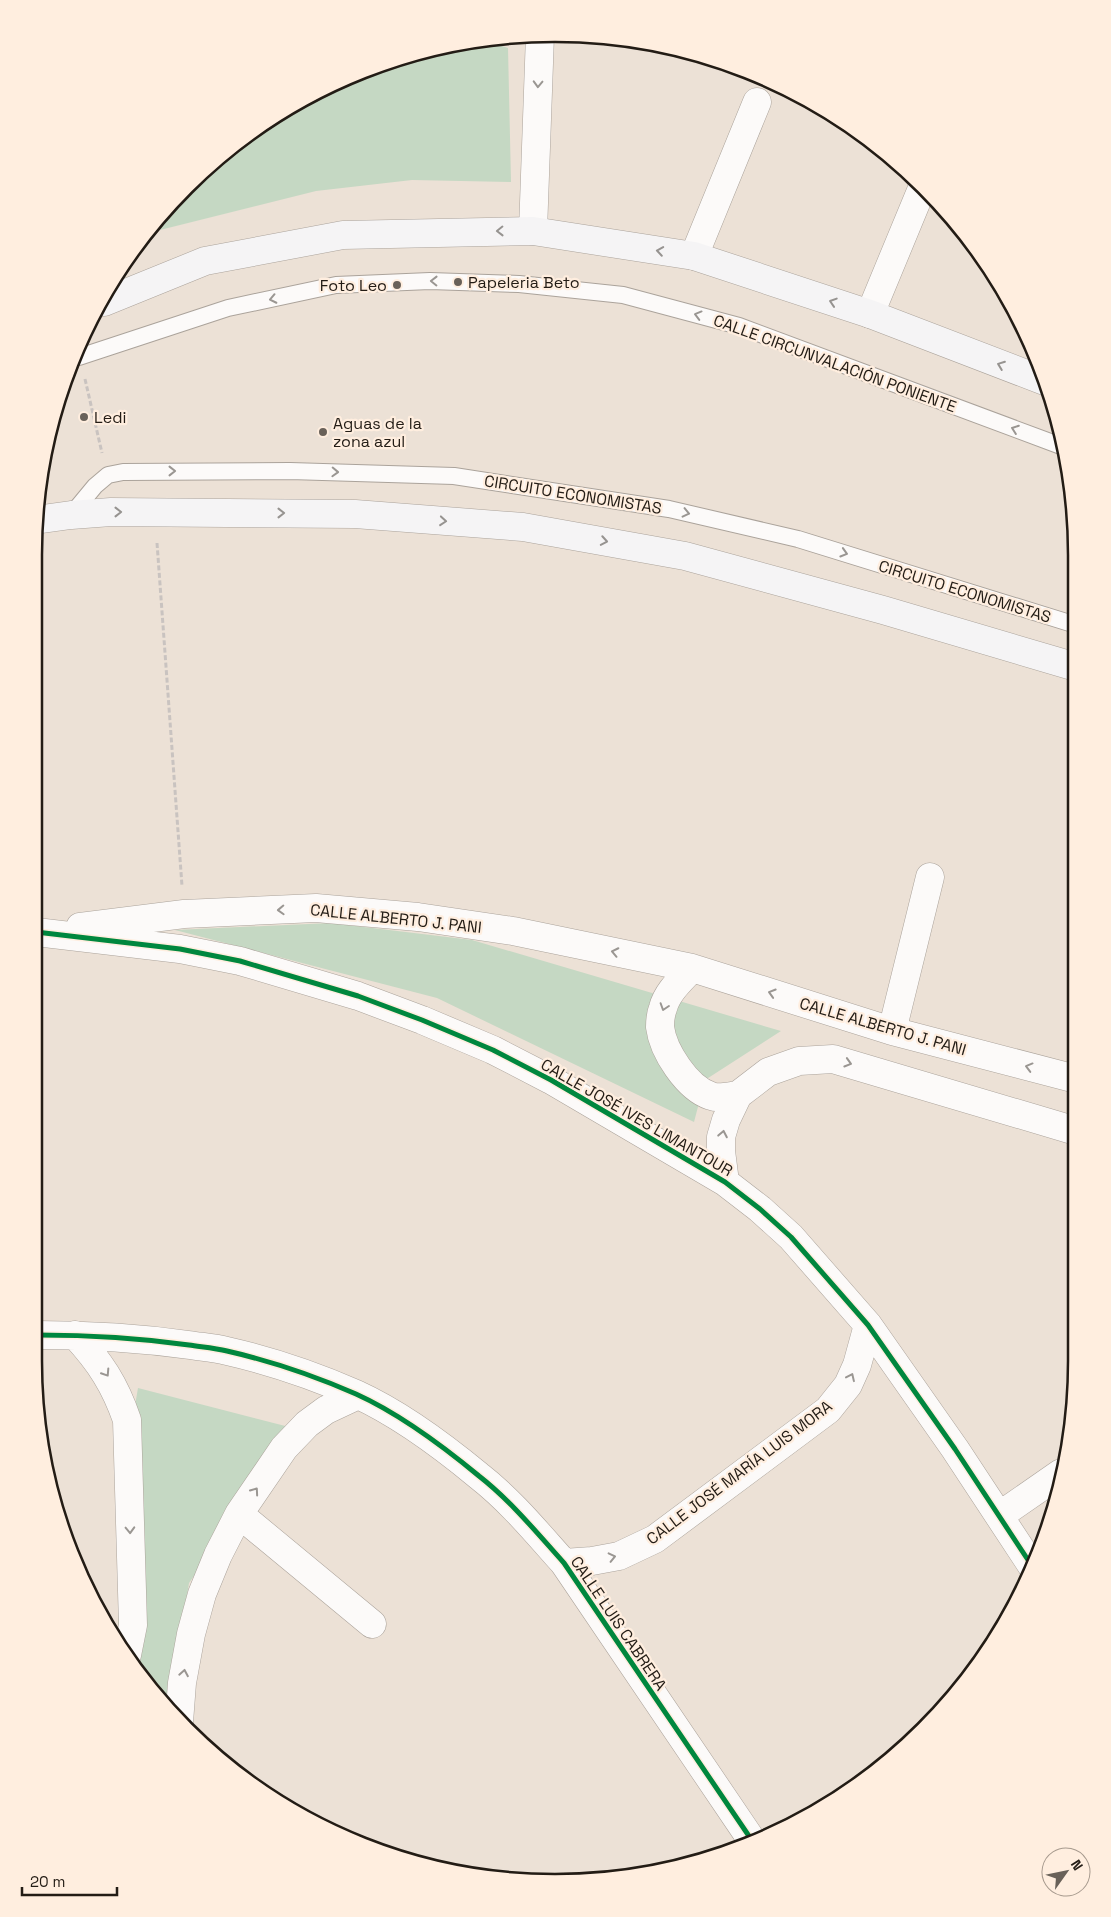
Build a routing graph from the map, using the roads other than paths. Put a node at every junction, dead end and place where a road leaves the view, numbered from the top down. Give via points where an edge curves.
1 (540, 43) edge
2 (757, 102) dead end
3 (919, 195) edge
4 (533, 231) junction
5 (694, 256) junction
6 (111, 299) edge
7 (870, 314) junction
8 (84, 355) edge
9 (1036, 377) edge
10 (1056, 444) edge
11 (71, 515) junction
12 (44, 519) edge
13 (1068, 623) edge
14 (1068, 665) edge
15 (930, 877) dead end
16 (42, 931) edge
17 (42, 933) edge
18 (692, 968) junction
19 (892, 1031) junction
20 (1068, 1077) edge
21 (738, 1095) junction
22 (1068, 1129) edge
23 (725, 1182) junction
24 (868, 1325) junction
25 (42, 1335) edge
26 (75, 1335) junction
27 (358, 1395) junction
28 (1056, 1476) edge
29 (238, 1514) junction
30 (999, 1516) junction
31 (1028, 1560) edge
32 (564, 1563) junction
33 (372, 1624) dead end
34 (129, 1647) edge
35 (180, 1710) edge
36 (749, 1836) edge

1 -> 4 street
2 - 5 street
3 - 7 street
5 -> 4 main road
4 -> 6 main road via 343,235 205,261
7 -> 5 main road
9 -> 7 main road
10 -> 8 lane, CALLE CIRCUNVALACIÓN PONIENTE via 739,326 623,295 519,284 430,281 336,286 228,308
11 - 12 main road
11 -> 13 lane, CIRCUITO ECONOMISTAS via 108,475 122,472 290,471 454,476 669,509 798,539
11 -> 14 main road via 111,512 355,514 523,527 685,556
15 - 19 street
18 -> 16 street, CALLE ALBERTO J. PANI via 513,931 418,917 316,908 184,914
17 - 23 street, CALLE JOSÉ IVES LIMANTOUR via 180,949 240,961 358,996 493,1050 552,1080
19 -> 18 street, CALLE ALBERTO J. PANI
18 -> 21 street via 672,989 663,1006 660,1026 667,1048 682,1073 696,1087 712,1096
20 -> 19 street, CALLE ALBERTO J. PANI
21 -> 22 street via 768,1072 799,1061 833,1059
23 -> 21 street via 722,1137
23 - 24 street, CALLE JOSÉ IVES LIMANTOUR via 791,1237
24 - 30 street, CALLE JOSÉ IVES LIMANTOUR
32 -> 24 street, CALLE JOSÉ MARÍA LUIS MORA via 619,1556 655,1539 828,1410 848,1385
25 - 26 street, CALLE LUIS CABRERA
26 - 27 street, CALLE LUIS CABRERA via 150,1340 225,1351 293,1369
26 -> 34 street via 95,1356 109,1378 127,1420 133,1625
29 -> 27 street via 284,1448 307,1424 326,1410
27 - 32 street, CALLE LUIS CABRERA via 405,1422 481,1477 528,1522
28 - 30 street
29 - 33 street
35 -> 29 street via 191,1634 202,1594
30 - 31 street, CALLE JOSÉ IVES LIMANTOUR
32 - 36 street, CALLE LUIS CABRERA

